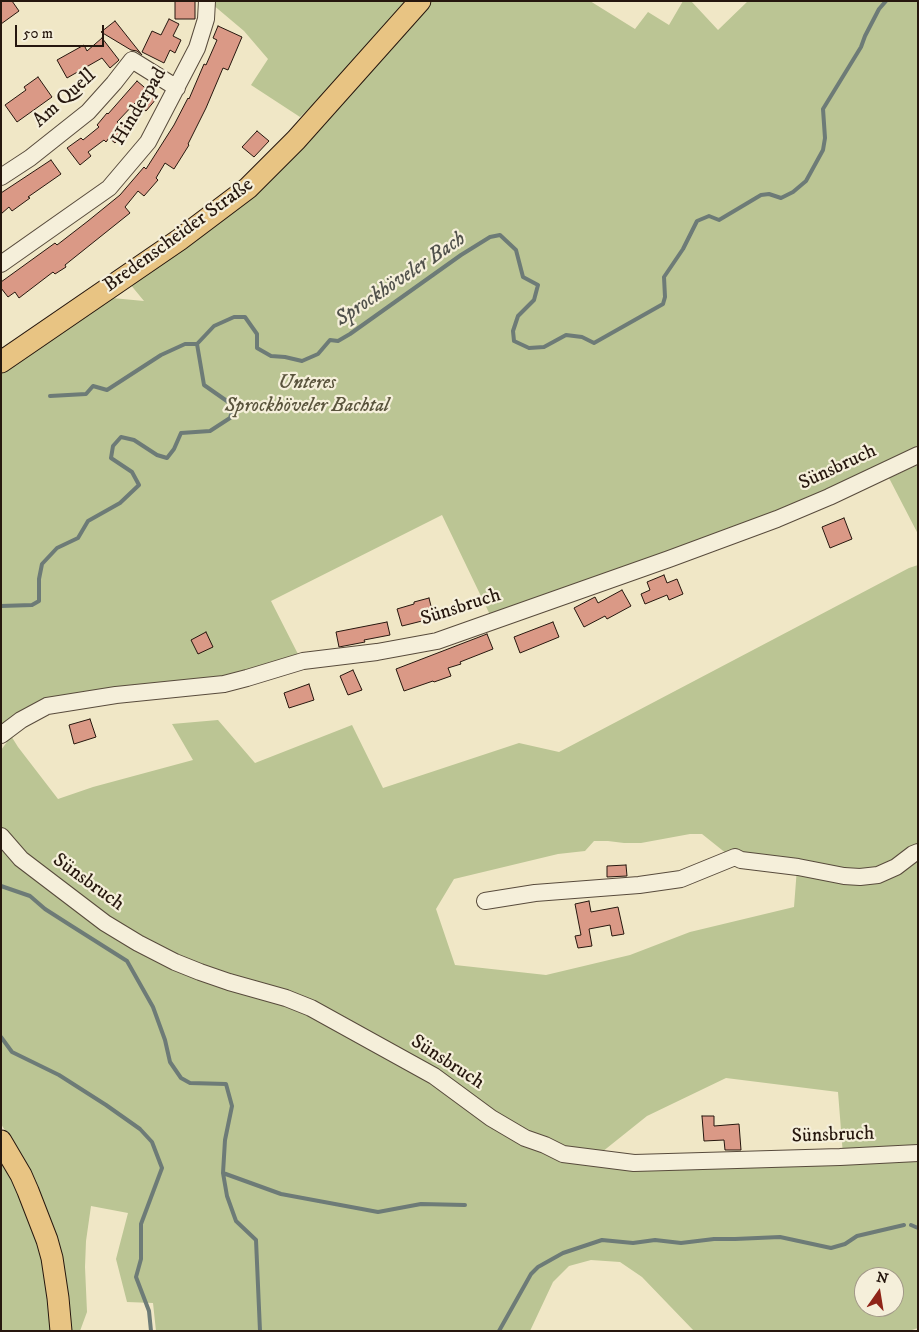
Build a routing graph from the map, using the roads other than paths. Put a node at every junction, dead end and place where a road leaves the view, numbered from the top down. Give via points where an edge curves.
1 (207, 1) edge
2 (420, 1) edge
3 (177, 88) junction
4 (1, 177) edge
5 (1, 264) edge
6 (1, 362) edge
7 (918, 455) edge
8 (1, 735) edge
9 (1, 836) edge
10 (918, 852) edge
11 (485, 901) dead end
12 (1, 1142) edge
13 (918, 1153) edge
14 (61, 1331) edge

1 - 3 street, Hinderpad via 206,19 197,48
2 - 6 main road, Bredenscheider Straße via 296,140 248,188
3 - 4 street, Am Quell via 132,60 88,112
3 - 5 street, Hinderpad via 148,142 109,188
7 - 8 street, Sünsbruch via 777,519 437,641 302,662 224,684 47,706
9 - 13 street, Sünsbruch via 35,870 105,923 138,943 200,972 311,1008 434,1076 490,1118 563,1154 634,1163
10 - 11 street via 878,875 844,876 735,857 681,878
12 - 14 main road via 25,1183 47,1240

